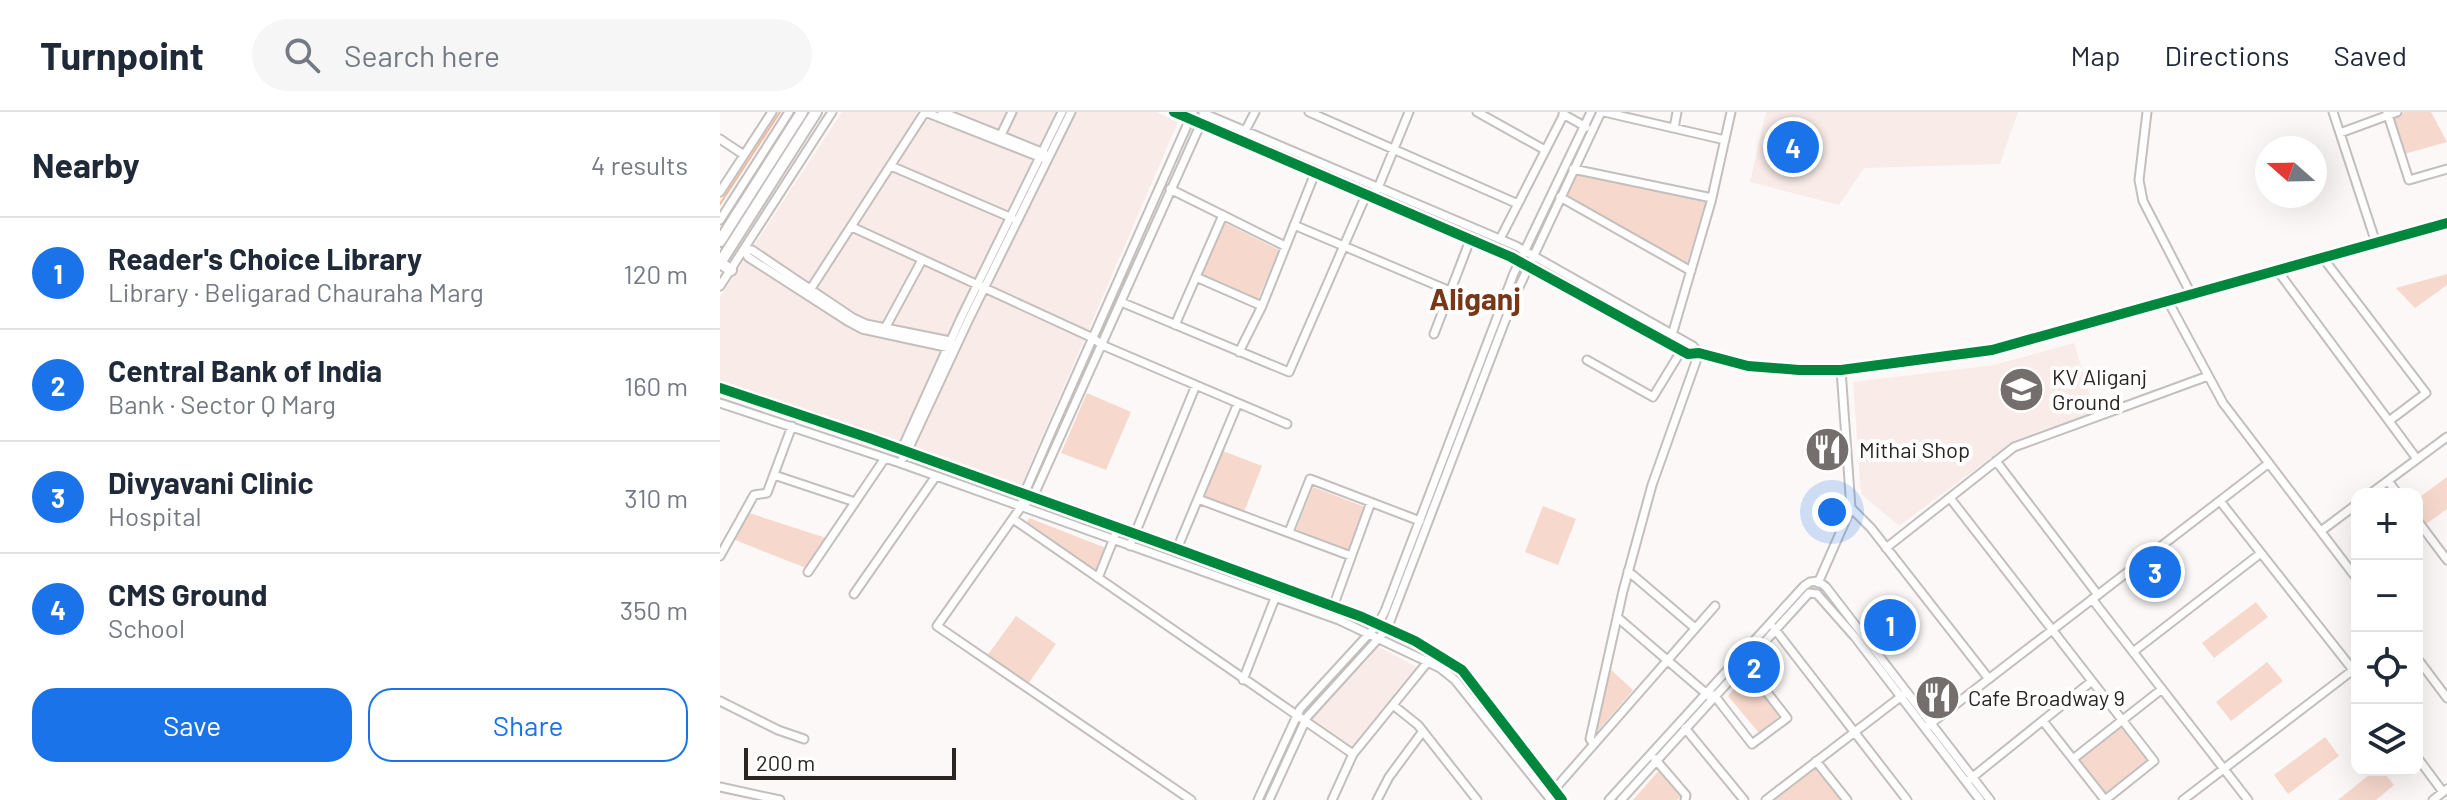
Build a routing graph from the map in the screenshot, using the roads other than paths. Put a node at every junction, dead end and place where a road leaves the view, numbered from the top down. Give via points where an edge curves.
1 (772, 112) edge
2 (789, 112) edge
3 (802, 112) edge
4 (816, 112) edge
5 (832, 112) edge
6 (925, 112) edge
7 (942, 112) edge
8 (1012, 112) edge
9 (1062, 112) edge
10 (1071, 112) edge
11 (1174, 112) edge
12 (1255, 112) edge
13 (1309, 112) edge
14 (1409, 112) edge
15 (1477, 112) edge
16 (1591, 112) edge
17 (1602, 112) edge
18 (1677, 112) edge
19 (1731, 112) edge
20 (2147, 112) edge
21 (2333, 112) edge
22 (2397, 112) edge
23 (1204, 113) edge
24 (1562, 113) edge
25 (2388, 114) edge
26 (1191, 115) edge
27 (963, 119) edge
28 (1200, 123) junction
29 (1588, 128) junction
30 (1674, 128) junction
31 (1245, 131) junction
32 (2340, 133) junction
33 (1000, 138) junction
34 (720, 139) edge
35 (1725, 140) junction
36 (1240, 141) junction
37 (1394, 148) junction
38 (1545, 150) junction
39 (744, 155) junction
40 (1044, 156) junction
41 (891, 166) junction
42 (1573, 169) junction
43 (2447, 169) edge
44 (1315, 173) junction
45 (1378, 188) junction
46 (1170, 189) junction
47 (720, 192) edge
48 (1366, 195) junction
49 (1560, 197) junction
50 (1712, 198) junction
51 (1518, 204) junction
52 (1223, 215) junction
53 (721, 216) edge
54 (1014, 219) junction
55 (2447, 223) edge
56 (1294, 225) junction
57 (852, 227) junction
58 (1500, 239) junction
59 (1470, 240) junction
60 (720, 241) edge
61 (2376, 243) junction
62 (1285, 246) junction
63 (1345, 246) junction
64 (744, 249) junction
65 (1524, 251) junction
66 (1532, 256) junction
67 (2323, 258) junction
68 (922, 260) junction
69 (1520, 262) junction
70 (720, 263) edge
71 (1528, 266) junction
72 (731, 270) junction
73 (2277, 270) junction
74 (1691, 271) junction
75 (1196, 277) junction
76 (720, 286) edge
77 (980, 287) junction
78 (1450, 291) junction
79 (808, 292) junction
80 (2191, 294) junction
81 (2168, 301) junction
82 (1121, 302) junction
83 (1262, 306) junction
84 (1175, 325) junction
85 (884, 331) junction
86 (1434, 334) dead end
87 (1672, 335) junction
88 (1093, 338) junction
89 (1102, 345) junction
90 (951, 346) junction
91 (1681, 351) junction
92 (1239, 352) junction
93 (1699, 353) junction
94 (1587, 360) dead end
95 (1841, 370) junction
96 (2208, 376) junction
97 (1196, 385) junction
98 (720, 388) edge
99 (1470, 401) junction
100 (720, 403) edge
101 (1238, 403) junction
102 (2389, 421) junction
103 (1287, 424) dead end
104 (792, 426) junction
105 (2447, 437) edge
106 (904, 451) junction
107 (885, 458) junction
108 (2417, 459) junction
109 (1996, 461) junction
110 (900, 463) junction
111 (2269, 463) junction
112 (774, 475) junction
113 (936, 476) junction
114 (2388, 481) junction
115 (2378, 488) edge
116 (2393, 488) edge
117 (1024, 494) junction
118 (1033, 497) junction
119 (1950, 498) junction
120 (1198, 499) junction
121 (2220, 501) junction
122 (855, 502) junction
123 (1371, 502) junction
124 (1021, 507) junction
125 (1851, 508) junction
126 (2351, 508) edge
127 (1013, 519) junction
128 (1420, 521) junction
129 (1118, 528) junction
130 (2423, 528) edge
131 (2321, 531) junction
132 (1289, 532) junction
133 (1135, 534) junction
134 (1113, 540) junction
135 (1130, 546) junction
136 (1886, 548) junction
137 (1177, 549) junction
138 (2261, 553) junction
139 (720, 556) edge
140 (1351, 556) junction
141 (2447, 560) edge
142 (1628, 571) junction
143 (2351, 571) edge
144 (808, 572) dead end
145 (1098, 578) junction
146 (1818, 581) junction
147 (854, 594) dead end
148 (1817, 594) junction
149 (2095, 597) junction
150 (1275, 598) junction
151 (1715, 606) dead end
152 (1333, 607) junction
153 (1617, 617) junction
154 (1378, 624) junction
155 (1773, 626) junction
156 (1695, 628) junction
157 (1387, 629) junction
158 (2052, 629) junction
159 (1369, 634) junction
160 (1378, 638) junction
161 (2133, 652) junction
162 (1435, 653) junction
163 (1668, 660) junction
164 (1428, 662) junction
165 (1745, 664) junction
166 (2351, 665) edge
167 (2423, 666) edge
168 (2351, 675) edge
169 (1989, 679) junction
170 (1243, 680) junction
171 (2092, 681) junction
172 (2162, 689) junction
173 (1908, 691) junction
174 (2445, 693) edge
175 (1711, 695) junction
176 (1900, 698) junction
177 (720, 701) edge
178 (1393, 705) junction
179 (1296, 717) junction
180 (2122, 720) junction
181 (2043, 721) junction
182 (1304, 723) junction
183 (1928, 725) junction
184 (1683, 726) junction
185 (1423, 731) junction
186 (1855, 732) junction
187 (804, 739) dead end
188 (1594, 744) junction
189 (1353, 754) junction
190 (1654, 758) junction
191 (2073, 759) junction
192 (1816, 761) junction
193 (2423, 764) edge
194 (2224, 769) junction
195 (1969, 780) junction
196 (720, 787) edge
197 (1555, 790) junction
198 (2445, 791) edge
199 (1549, 798) edge
200 (780, 800) edge
201 (1191, 800) edge
202 (1258, 800) edge
203 (1269, 800) edge
204 (1332, 800) edge
205 (1377, 800) edge
206 (1477, 800) edge
207 (1562, 800) edge
208 (1609, 800) edge
209 (1622, 800) edge
210 (1685, 800) edge
211 (1744, 800) edge
212 (1766, 800) edge
213 (1847, 800) edge
214 (1907, 800) edge
215 (1980, 800) edge
216 (1990, 800) edge
217 (2105, 800) edge
218 (2183, 800) edge
219 (2248, 800) edge
220 (2433, 800) edge

1 - 39 street
2 - 53 street
3 - 60 highway
4 - 70 highway
5 - 64 street
6 - 27 street
6 - 41 street
7 - 27 street
8 - 33 street
9 - 40 street
10 - 40 street
11 - 26 street
12 - 31 street
13 - 37 street
14 - 37 street
15 - 38 street
16 - 29 street
17 - 29 street
17 - 30 street
18 - 30 street
19 - 35 street
20 - 80 street via 2139,180 2143,201
21 - 32 street
22 - 25 street
23 - 28 street
23 - 31 street
24 - 29 street
24 - 38 street
25 - 32 street
25 - 43 street via 2409,180
26 - 28 street
26 - 88 street
27 - 33 street
28 - 36 street
28 - 46 street
29 - 42 street
29 - 65 street
30 - 35 street
31 - 36 street
31 - 45 street
32 - 61 street
33 - 40 street
34 - 39 street
35 - 50 street
36 - 44 street
37 - 45 street
37 - 51 street
38 - 51 street
39 - 47 street
40 - 54 street
41 - 54 street
41 - 57 street
42 - 49 street
42 - 50 street
44 - 48 street
44 - 56 street
45 - 48 street
45 - 58 street
46 - 52 street
46 - 82 street
48 - 59 street
48 - 63 street
49 - 66 street
49 - 74 street
50 - 74 street
51 - 58 street
52 - 62 street
52 - 75 street
54 - 77 street
55 - 61 street
56 - 62 street
56 - 63 street
57 - 68 street
57 - 79 street
58 - 65 street
59 - 69 street
59 - 78 street
61 - 67 street
62 - 83 street
63 - 78 street
63 - 92 street via 1289,372
64 - 72 street
64 - 79 street
65 - 66 street
65 - 69 street
66 - 71 street
66 - 87 street
67 - 73 street
67 - 102 street via 2426,393
68 - 77 street
68 - 85 street
69 - 71 street
69 - 99 street
70 - 72 highway
71 - 91 street
71 - 99 street
72 - 76 street
73 - 80 street
73 - 102 street
74 - 87 street
75 - 83 street
75 - 84 street
77 - 88 street
77 - 90 street
78 - 86 street
79 - 85 street
80 - 81 street
81 - 95 street via 1992,350
81 - 96 street
82 - 84 street
82 - 89 street
83 - 92 street
84 - 92 street
85 - 90 street
87 - 93 street
88 - 89 street
88 - 117 street
89 - 97 street
89 - 118 street
90 - 106 street
91 - 93 street
91 - 94 street via 1653,397
93 - 95 street via 1748,366
93 - 142 street
95 - 125 street
96 - 109 street via 2014,447
96 - 111 street
97 - 101 street
97 - 133 street
98 - 106 street
99 - 128 street
99 - 157 street
100 - 104 street
101 - 103 street
101 - 120 street
102 - 108 street
104 - 107 street
104 - 112 street
105 - 108 street
106 - 110 street
106 - 117 street
107 - 110 street
107 - 122 street
108 - 114 street
109 - 119 street
109 - 149 street
110 - 113 street
111 - 121 street
111 - 131 street
112 - 122 street
112 - 139 street via 767,493 754,495
113 - 124 street
113 - 147 street
114 - 115 street
114 - 116 street
117 - 118 street
117 - 124 street
118 - 124 street
118 - 129 street
119 - 136 street
119 - 158 street
120 - 132 street
120 - 137 street
121 - 138 street
121 - 149 street
122 - 144 street
123 - 128 street
123 - 132 street via 1310,479
123 - 140 street
124 - 127 street
124 - 134 street
125 - 136 street
125 - 146 street
126 - 131 street
127 - 145 street
127 - 201 street via 937,626
128 - 154 street
129 - 133 street
129 - 134 street
130 - 141 street
131 - 143 street
132 - 140 street
133 - 135 street
133 - 137 street
134 - 135 street
134 - 145 street
135 - 150 street
136 - 169 street
137 - 152 street
138 - 161 street
138 - 166 street
140 - 152 street
142 - 153 street
142 - 156 street
145 - 170 street
146 - 148 street
146 - 155 street via 1804,586
146 - 173 street
148 - 155 street via 1809,593
148 - 176 street
149 - 158 street
149 - 161 street
150 - 159 street
150 - 170 street
151 - 156 street
152 - 154 street
153 - 163 street
153 - 188 street via 1590,739
154 - 157 street
154 - 159 street
155 - 165 street
155 - 175 street
155 - 186 street
156 - 163 street
157 - 160 street
157 - 162 street
158 - 169 street
158 - 171 street
159 - 160 street
159 - 179 street
160 - 164 street
160 - 182 street
161 - 172 street
162 - 164 street
162 - 197 street via 1462,670
163 - 175 street
163 - 188 street
164 - 178 street
164 - 199 street via 1455,680
165 - 175 street
165 - 175 street via 1787,718 1752,744
167 - 174 street
168 - 194 street
169 - 183 street
170 - 179 street
171 - 180 street
171 - 181 street
172 - 180 street
172 - 194 street
173 - 176 street
173 - 183 street
175 - 184 street
176 - 183 street
176 - 186 street
177 - 187 street
178 - 185 street
178 - 189 street
179 - 182 street
179 - 202 street
180 - 191 street
180 - 217 street via 2154,761
181 - 191 street
181 - 195 street
182 - 189 street
182 - 203 street
183 - 195 street
184 - 190 street
184 - 211 street
185 - 205 street
185 - 206 street
186 - 192 street
186 - 214 street
188 - 197 street
189 - 204 street
190 - 208 street
190 - 209 street
190 - 210 street
191 - 217 street
192 - 212 street
192 - 213 street
193 - 198 street
194 - 218 street
194 - 219 street
195 - 215 street
195 - 216 street
196 - 200 street
197 - 199 street
197 - 207 street
198 - 220 street

